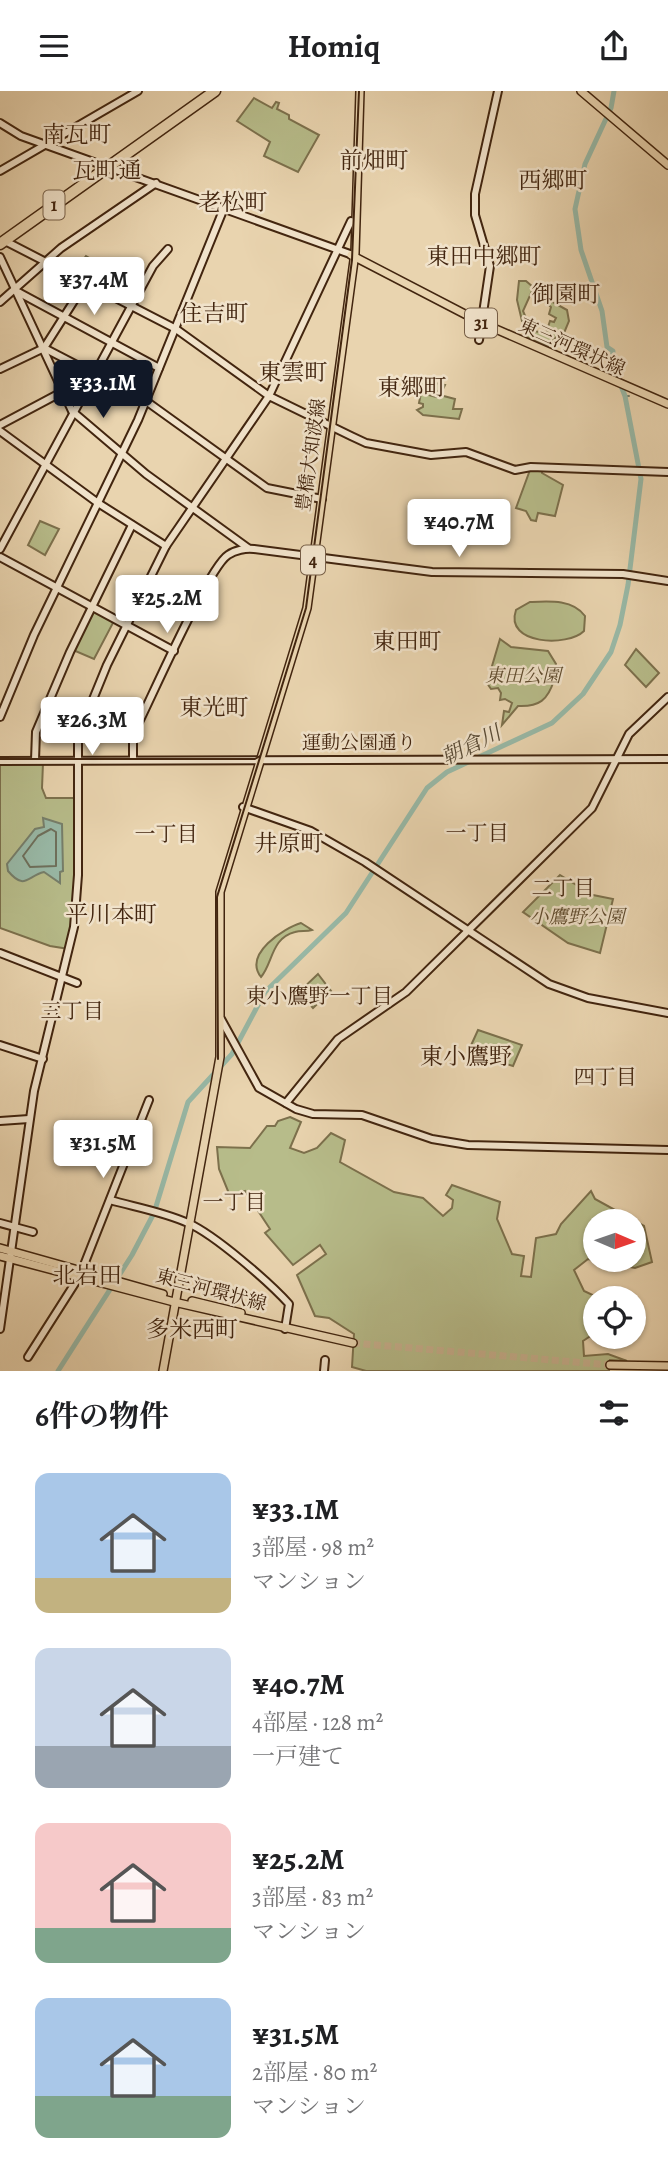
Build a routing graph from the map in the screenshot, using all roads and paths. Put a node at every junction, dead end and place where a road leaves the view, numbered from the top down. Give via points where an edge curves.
1 (138, 91) edge
2 (209, 91) edge
3 (215, 91) edge
4 (358, 91) edge
5 (499, 91) edge
6 (581, 91) edge
7 (128, 93) edge
8 (0, 123) edge
9 (47, 145) junction
10 (668, 165) edge
11 (107, 166) junction
12 (0, 171) edge
13 (156, 183) junction
14 (224, 208) junction
15 (351, 221) junction
16 (2, 241) edge
17 (168, 249) dead end
18 (337, 249) junction
19 (352, 255) junction
20 (0, 257) edge
21 (46, 261) junction
22 (86, 282) junction
23 (16, 291) junction
24 (0, 302) edge
25 (132, 306) junction
26 (64, 316) junction
27 (482, 321) junction
28 (176, 329) junction
29 (479, 340) dead end
30 (112, 342) junction
31 (43, 349) junction
32 (159, 368) junction
33 (0, 369) edge
34 (94, 374) junction
35 (62, 392) junction
36 (269, 396) junction
37 (146, 401) junction
38 (668, 402) edge
39 (73, 412) junction
40 (0, 425) edge
41 (329, 426) junction
42 (0, 431) edge
43 (123, 455) junction
44 (225, 458) junction
45 (44, 463) junction
46 (668, 472) edge
47 (320, 499) junction
48 (98, 503) junction
49 (190, 507) junction
50 (132, 525) junction
51 (166, 546) junction
52 (248, 548) junction
53 (0, 549) edge
54 (0, 557) edge
55 (312, 557) junction
56 (668, 581) edge
57 (57, 587) junction
58 (92, 606) junction
59 (127, 625) junction
60 (174, 651) junction
61 (668, 697) edge
62 (0, 717) edge
63 (617, 757) junction
64 (133, 758) junction
65 (0, 759) edge
66 (35, 759) junction
67 (78, 759) junction
68 (259, 759) junction
69 (668, 759) edge
70 (244, 808) junction
71 (468, 929) junction
72 (0, 953) edge
73 (63, 978) junction
74 (77, 983) dead end
75 (668, 1013) edge
76 (221, 1019) junction
77 (0, 1045) edge
78 (43, 1059) junction
79 (218, 1063) junction
80 (149, 1100) dead end
81 (286, 1103) junction
82 (29, 1119) junction
83 (0, 1121) edge
84 (668, 1150) edge
85 (110, 1199) junction
86 (0, 1223) edge
87 (189, 1223) junction
88 (14, 1227) junction
89 (33, 1233) dead end
90 (0, 1248) edge
91 (10, 1255) junction
92 (0, 1256) edge
93 (80, 1273) junction
94 (175, 1300) junction
95 (285, 1327) junction
96 (0, 1329) edge
97 (353, 1343) tunnel mouth
98 (29, 1357) dead end
99 (324, 1360) dead end
100 (610, 1365) dead end
101 (668, 1366) edge
102 (163, 1371) edge
103 (324, 1371) edge

1 - 7 street
2 - 11 highway, 1
3 - 11 highway, 1
4 - 15 main road, 豊橋大知波線 / 4
4 - 19 main road, 豊橋大知波線 / 4
5 - 27 street via 475,194 475,215 490,266
6 - 10 main road
7 - 9 street
8 - 9 street
9 - 11 street
9 - 12 street
11 - 13 street
11 - 16 highway, 1
13 - 14 street
13 - 21 street
14 - 18 street
14 - 28 street
15 - 18 street
15 - 19 main road, 豊橋大知波線 / 4
16 - 21 street
17 - 25 street via 153,266
18 - 19 street
18 - 36 street
19 - 27 main road, 東三河環状線 / 31
19 - 41 main road, 豊橋大知波線 / 4
20 - 23 street
21 - 22 street
21 - 23 street
22 - 25 street
22 - 26 street
23 - 24 street
23 - 26 street
23 - 31 street
25 - 28 street
25 - 30 street
26 - 30 street
26 - 31 street
27 - 29 street
27 - 38 main road, 東三河環状線 / 31
28 - 32 street
28 - 36 street
30 - 32 street
30 - 34 street
31 - 33 street
31 - 34 street
31 - 35 street
32 - 37 street
34 - 37 street
34 - 39 street
35 - 39 street
35 - 40 street
36 - 41 street
36 - 44 street
37 - 43 street
37 - 44 street
39 - 43 street
39 - 45 street
41 - 46 street via 366,443 432,455 466,452 515,470
41 - 47 main road, 豊橋大知波線 / 4
42 - 45 street
43 - 48 street
43 - 49 street
44 - 47 street via 271,490
44 - 49 street
45 - 48 street
45 - 53 street
47 - 55 main road, 豊橋大知波線 / 4
48 - 50 street
48 - 57 street
49 - 51 street
49 - 52 street
50 - 51 street
50 - 58 street
51 - 59 street
52 - 55 street
52 - 60 street via 226,555
54 - 57 street
55 - 56 street via 432,572 623,574
55 - 68 main road, 豊橋大知波線 / 4 via 307,608
57 - 58 street
57 - 62 street
58 - 59 street
58 - 66 street via 36,732
59 - 60 street
59 - 67 street via 78,736
60 - 64 street via 134,735
61 - 63 street via 629,734
63 - 68 street, 運動公園通り
63 - 69 street, 運動公園通り
63 - 71 street via 592,808
64 - 67 street, 運動公園通り
64 - 68 street, 運動公園通り
65 - 66 street, 運動公園通り
66 - 67 street, 運動公園通り
67 - 68 street, 運動公園通り
67 - 73 street via 76,903
68 - 70 main road, 豊橋大知波線 / 4
70 - 71 street via 311,831
70 - 76 main road, 豊橋大知波線 / 4 via 219,897
70 - 79 main road, 豊橋大知波線 / 4 via 216,897
71 - 75 street via 550,984 599,1001
71 - 81 street via 406,992 338,1039
72 - 73 street
73 - 74 street
73 - 78 street
76 - 79 main road, 豊橋大知波線 / 4
76 - 81 street via 259,1088
77 - 78 street
78 - 82 street
79 - 87 main road, 豊橋大知波線 / 4
80 - 85 street
81 - 84 street via 313,1114 373,1117 432,1139 468,1145
82 - 83 street
82 - 88 street
85 - 87 street
85 - 93 street
86 - 88 street
87 - 94 main road, 豊橋大知波線 / 4
87 - 95 street via 272,1285 290,1306
88 - 89 street
88 - 91 street
90 - 91 main road, 東三河環状線
91 - 92 main road, 東三河環状線
91 - 93 main road, 東三河環状線
91 - 96 street
93 - 94 main road, 東三河環状線
93 - 98 street
94 - 95 main road, 東三河環状線
94 - 102 main road, 豊橋大知波線 / 4
95 - 97 main road, 東三河環状線
99 - 103 street
100 - 101 main road

